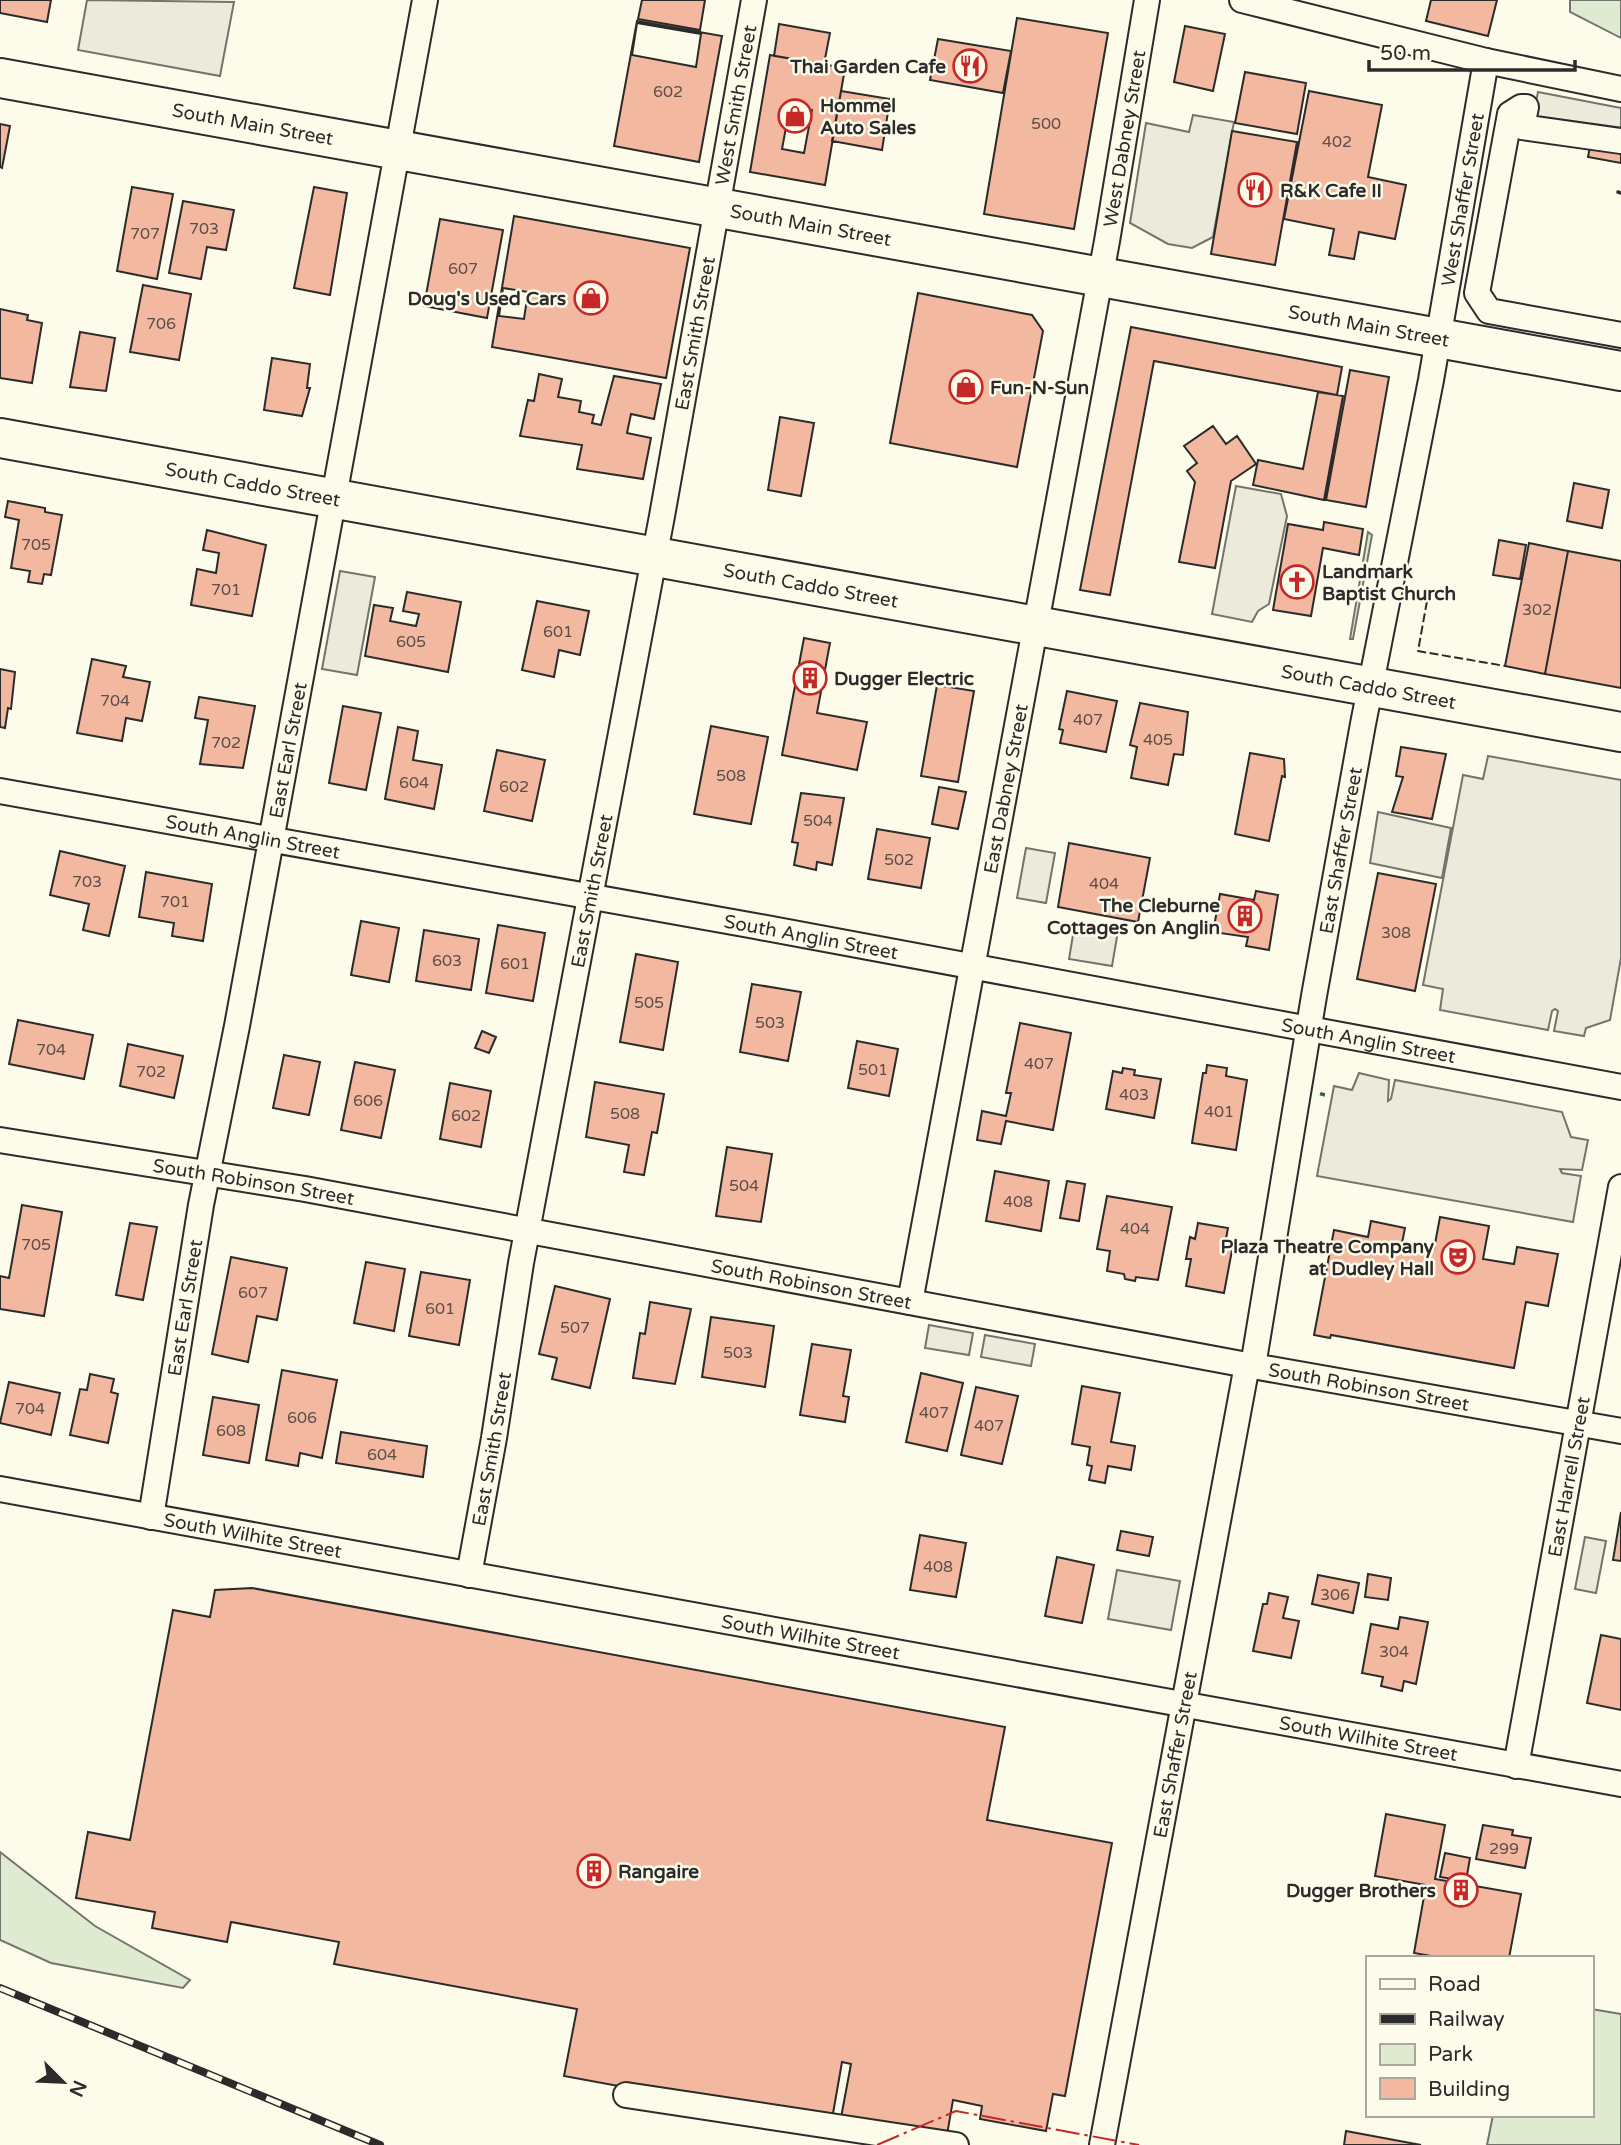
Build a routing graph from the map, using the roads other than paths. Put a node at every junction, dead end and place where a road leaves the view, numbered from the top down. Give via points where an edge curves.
1 (425, 0) edge
2 (754, 0) edge
3 (1147, 0) edge
4 (1242, 0) edge
5 (1486, 61) junction
6 (0, 78) edge
7 (1621, 89) edge
8 (1621, 141) edge
9 (399, 150) junction
10 (718, 207) junction
11 (1101, 276) junction
12 (1621, 335) edge
13 (1438, 337) junction
14 (1621, 371) edge
15 (0, 438) edge
16 (334, 498) junction
17 (654, 557) junction
18 (1035, 626) junction
19 (1370, 687) junction
20 (1621, 732) edge
21 (0, 791) edge
22 (271, 841) junction
23 (590, 897) junction
24 (972, 967) junction
25 (1310, 1028) junction
26 (1621, 1087) edge
27 (0, 1140) edge
28 (207, 1172) junction
29 (1621, 1187) edge
30 (527, 1232) junction
31 (910, 1302) junction
32 (1250, 1366) junction
33 (1577, 1423) junction
34 (1621, 1431) edge
35 (0, 1489) edge
36 (151, 1517) junction
37 (469, 1575) junction
38 (1183, 1705) junction
39 (1516, 1766) junction
40 (1621, 1784) edge
41 (626, 2095) dead end
42 (956, 2145) edge
43 (1102, 2145) edge

1 - 9 street, East Earl Street
2 - 10 street, West Smith Street
3 - 11 street, West Dabney Street
4 - 5 street
5 - 7 street
5 - 13 street, West Shaffer Street
6 - 9 main road, South Main Street
8 - 12 street via 1522,127 1526,107 1510,114 1477,293 1489,311
9 - 10 main road, South Main Street
9 - 16 street, East Earl Street
10 - 11 main road, South Main Street
10 - 17 street, East Smith Street
11 - 13 main road, South Main Street
11 - 18 street, East Dabney Street
13 - 14 main road, South Main Street
13 - 19 street, East Shaffer Street
15 - 16 main road, South Caddo Street
16 - 17 main road, South Caddo Street
16 - 22 street, East Earl Street
17 - 18 main road, South Caddo Street
17 - 23 street, East Smith Street
18 - 19 main road, South Caddo Street
18 - 24 street, East Dabney Street
19 - 20 main road, South Caddo Street
19 - 25 street, East Shaffer Street
21 - 22 street, South Anglin Street
22 - 23 street, South Anglin Street
22 - 28 street, East Earl Street
23 - 24 street, South Anglin Street
23 - 30 street, East Smith Street
24 - 25 street, South Anglin Street
24 - 31 street, East Dabney Street
25 - 26 street, South Anglin Street
25 - 32 street, East Shaffer Street
27 - 28 street, South Robinson Street
28 - 30 street, South Robinson Street
28 - 36 street, East Earl Street
29 - 33 street, East Harrell Street
30 - 31 street, South Robinson Street
30 - 37 street, East Smith Street
31 - 32 street, South Robinson Street
32 - 33 street, South Robinson Street
32 - 38 street, East Shaffer Street
33 - 34 street, South Robinson Street
33 - 39 street, East Harrell Street
35 - 36 street, South Wilhite Street
36 - 37 street, South Wilhite Street
37 - 38 street, South Wilhite Street
38 - 39 street, South Wilhite Street
38 - 43 street, East Shaffer Street
39 - 40 street, South Wilhite Street
41 - 42 street

